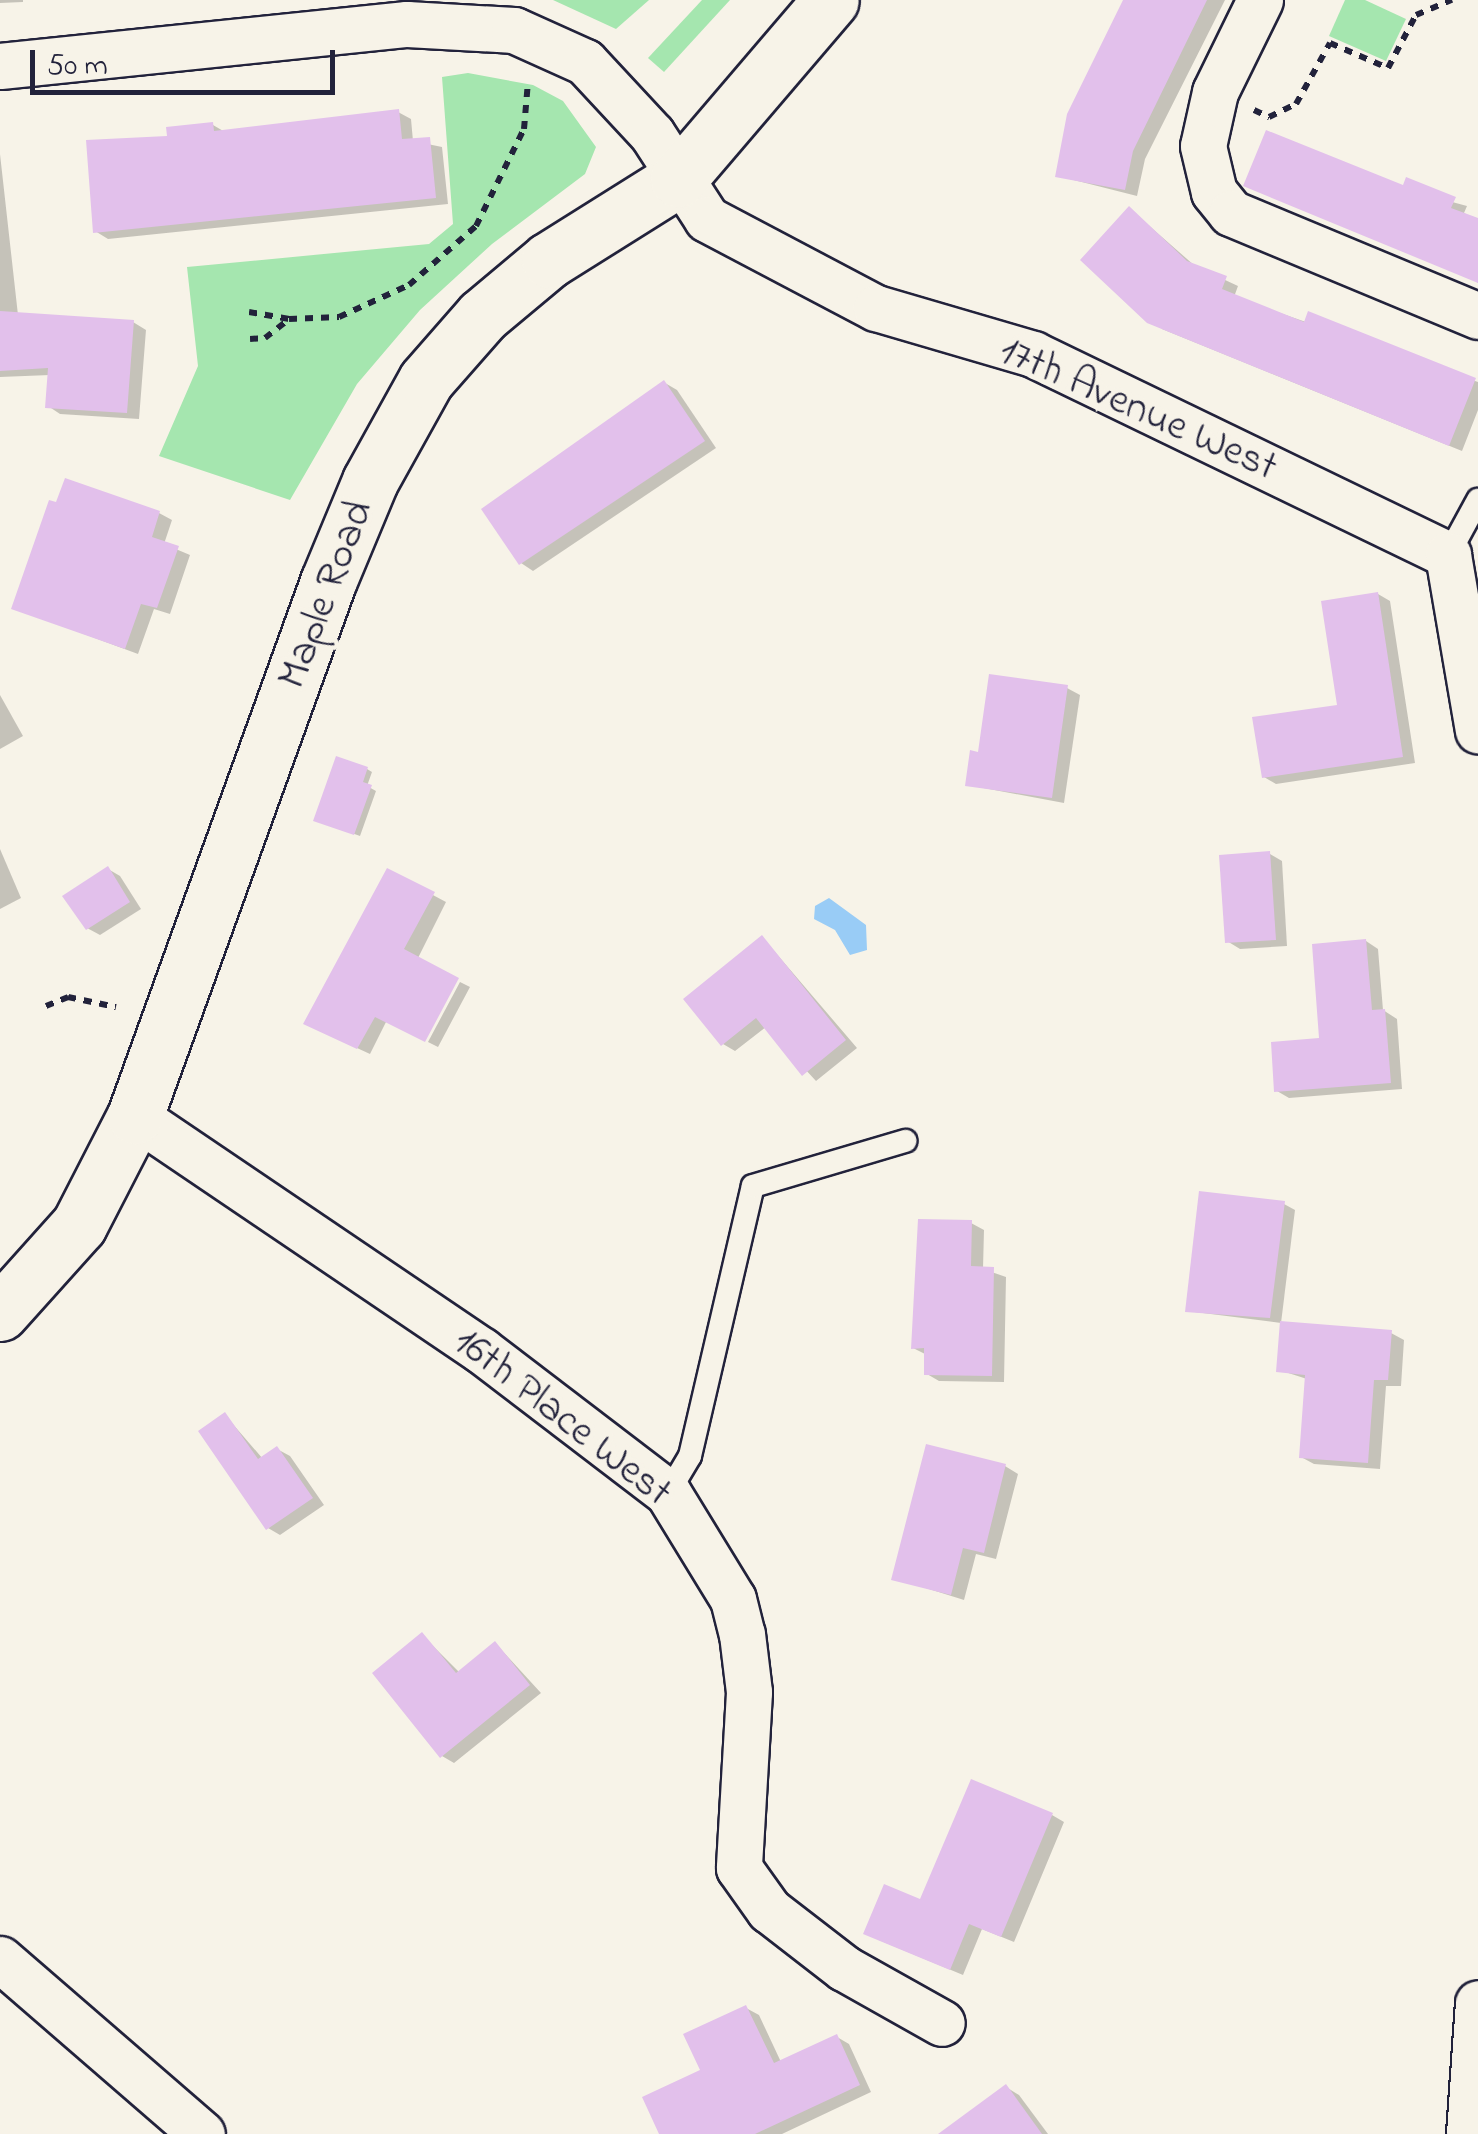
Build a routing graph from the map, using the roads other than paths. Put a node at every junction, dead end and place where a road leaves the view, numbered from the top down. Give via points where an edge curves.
1 (831, 0) edge
2 (1260, 0) edge
3 (0, 66) edge
4 (678, 179) junction
5 (1478, 316) edge
6 (1478, 500) edge
7 (1463, 559) edge
8 (1478, 730) edge
9 (135, 1116) junction
10 (905, 1141) dead end
11 (0, 1314) edge
12 (668, 1493) junction
13 (0, 1960) edge
14 (1478, 2003) edge
15 (942, 2023) dead end
16 (202, 2134) edge
17 (1469, 2134) edge

1 - 4 street, Maple Road
2 - 5 street via 1215,92 1203,146 1205,168 1231,213
3 - 4 street, 17th Avenue West via 407,24 514,30 585,62 652,134
4 - 7 street, 17th Avenue West via 707,219 876,308 1033,354
4 - 9 street, Maple Road via 549,260 482,316 426,380 370,481 328,582
6 - 7 lane
7 - 8 street
9 - 11 street, Maple Road via 79,1225
9 - 12 street, 16th Place West via 481,1350
10 - 12 lane via 752,1186 690,1456
12 - 15 street, 16th Place West via 733,1599 747,1662 739,1868 769,1910 829,1957
13 - 16 street
14 - 17 street

